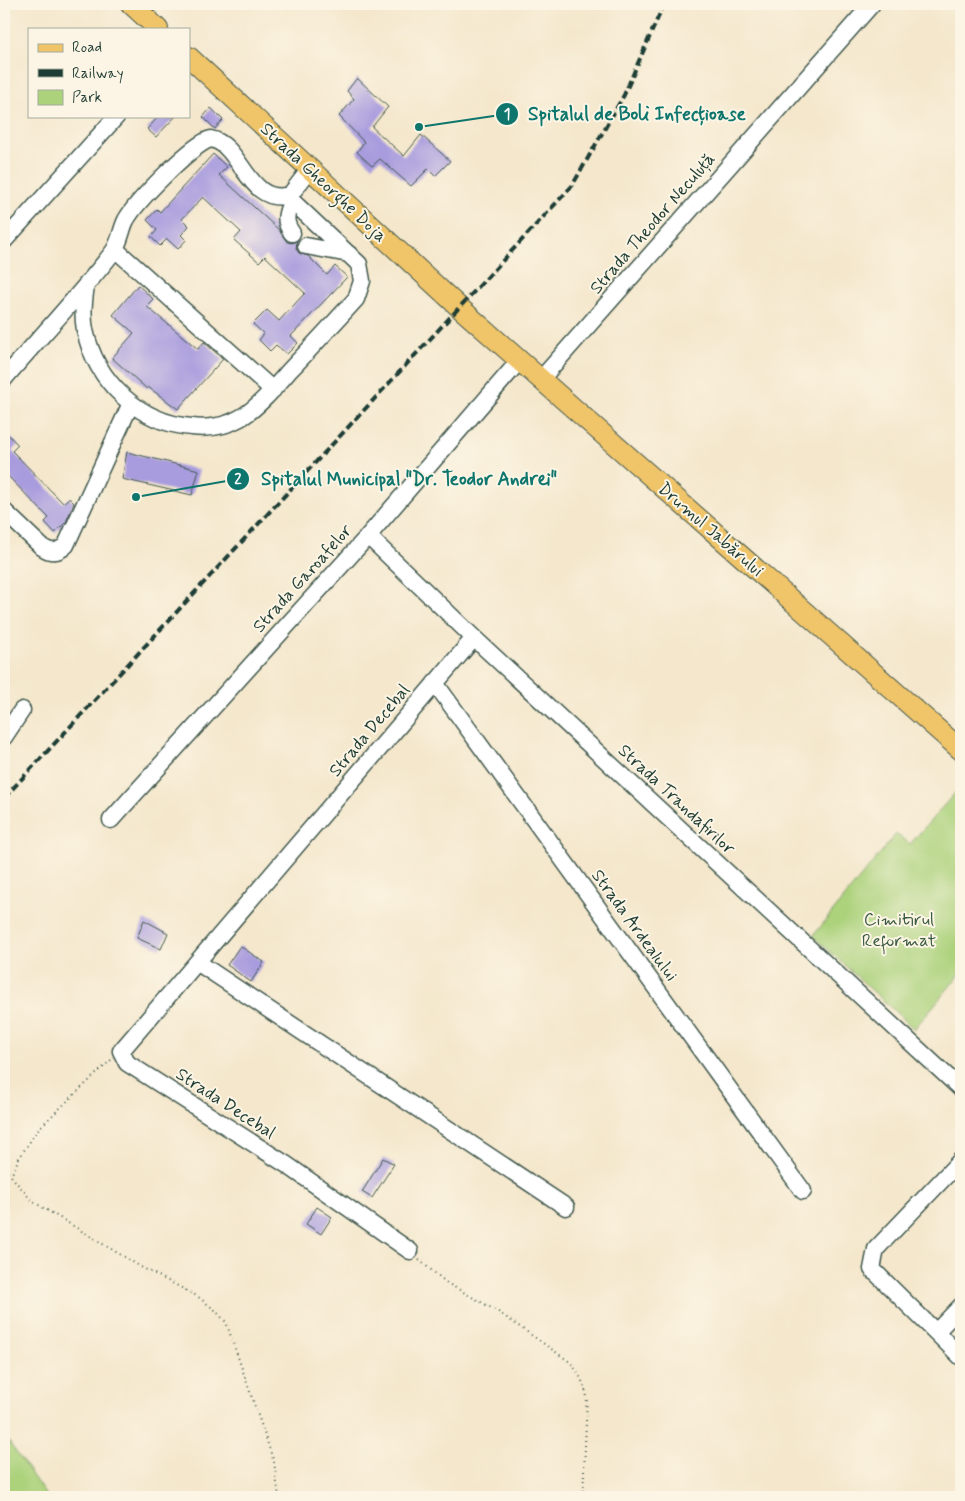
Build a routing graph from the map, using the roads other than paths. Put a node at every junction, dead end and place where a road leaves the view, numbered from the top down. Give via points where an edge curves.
1 (131, 4) edge
2 (872, 4) edge
3 (157, 28) edge
4 (190, 58) edge
5 (115, 118) edge
6 (310, 169) junction
7 (291, 198) junction
8 (7, 230) edge
9 (292, 234) dead end
10 (306, 246) dead end
11 (115, 249) junction
12 (349, 254) junction
13 (86, 285) junction
14 (460, 308) joint
15 (520, 360) junction
16 (4, 379) edge
17 (542, 379) junction
18 (273, 390) junction
19 (131, 403) junction
20 (4, 511) edge
21 (368, 536) junction
22 (474, 638) junction
23 (435, 683) junction
24 (22, 710) dead end
25 (4, 736) edge
26 (961, 750) edge
27 (111, 820) dead end
28 (197, 962) junction
29 (961, 1089) edge
30 (961, 1160) edge
31 (803, 1191) dead end
32 (566, 1208) dead end
33 (410, 1251) road end
34 (961, 1306) edge
35 (936, 1332) junction
36 (961, 1357) edge

1 - 3 main road
2 - 17 street, Strada Theodor Neculuță
4 - 6 main road, Strada Gheorghe Doja
5 - 8 street
6 - 7 street
6 - 14 main road, Strada Gheorghe Doja
7 - 9 street via 286,224
7 - 11 street via 266,193 222,143 206,140 166,174 142,200 126,220
7 - 12 street
10 - 12 street
11 - 13 street
11 - 18 street
12 - 18 street via 360,264 362,281 356,299
13 - 16 street
13 - 19 street via 83,310 93,352 110,383
14 - 15 main road, Drumul Jabărului
15 - 17 main road, Drumul Jabărului
15 - 21 street, Strada Garoafelor
17 - 26 main road, Drumul Jabărului
18 - 19 street via 241,418 200,428 166,423
19 - 20 street via 61,550 48,551 42,547
21 - 22 street, Strada Trandafirilor
21 - 27 street, Strada Garoafelor
22 - 23 street, Strada Decebal
22 - 29 street, Strada Trandafirilor
23 - 28 street, Strada Decebal
23 - 31 street, Strada Ardealului
24 - 25 street
28 - 32 street
28 - 33 street, Strada Decebal via 121,1051 127,1063 287,1166
30 - 35 street via 876,1249 872,1269
34 - 35 street
35 - 36 street

